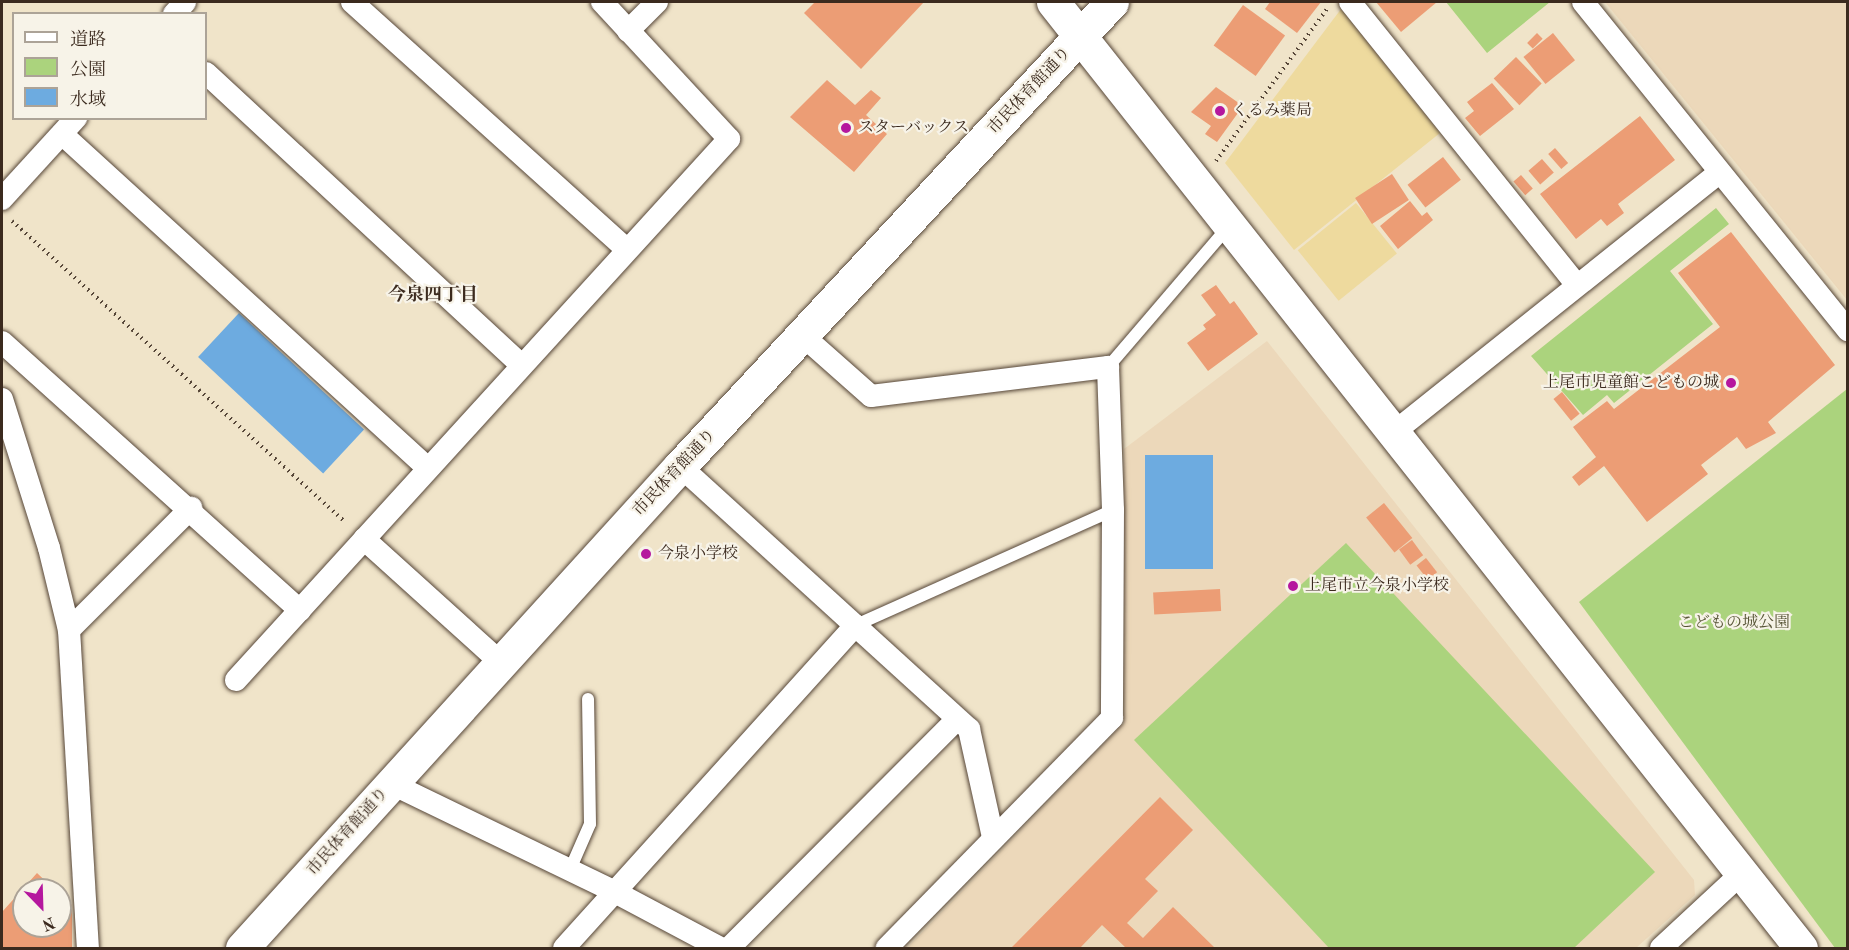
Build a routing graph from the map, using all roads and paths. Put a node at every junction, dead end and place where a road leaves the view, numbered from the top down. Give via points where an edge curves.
1 (352, 2) edge
2 (602, 2) edge
3 (657, 2) edge
4 (1053, 2) edge
5 (1112, 2) edge
6 (1332, 2) edge
7 (1350, 2) edge
8 (1583, 2) edge
9 (628, 31) junction
10 (1080, 37) junction
11 (207, 74) edge
12 (69, 126) edge
13 (1215, 161) dead end
14 (1719, 172) junction
15 (3, 208) edge
16 (1229, 226) junction
17 (627, 250) junction
18 (1576, 284) junction
19 (1848, 330) edge
20 (802, 335) junction
21 (2, 342) edge
22 (521, 365) junction
23 (1108, 367) junction
24 (2, 399) edge
25 (1393, 433) junction
26 (16, 446) junction
27 (2, 464) edge
28 (680, 466) junction
29 (428, 468) junction
30 (190, 508) junction
31 (1113, 510) junction
32 (364, 539) junction
33 (300, 610) junction
34 (856, 625) junction
35 (69, 630) junction
36 (501, 663) junction
37 (236, 680) dead end
38 (588, 699) dead end
39 (957, 718) junction
40 (392, 784) junction
41 (993, 837) junction
42 (568, 872) junction
43 (1741, 874) junction
44 (613, 891) junction
45 (88, 948) edge
46 (242, 948) edge
47 (564, 948) edge
48 (720, 948) edge
49 (729, 948) edge
50 (887, 948) edge
51 (1661, 948) edge
52 (1801, 948) edge

1 - 17 street
2 - 9 street
3 - 9 street
4 - 10 street
5 - 10 street, 市民体育館通り
6 - 13 path
7 - 18 street
8 - 14 street
9 - 17 street via 729,139
10 - 16 street
10 - 20 street, 市民体育館通り
11 - 22 street
12 - 15 street
12 - 29 street
14 - 18 street
14 - 19 street
15 - 32 path
16 - 23 lane
16 - 25 street
17 - 22 street
18 - 25 street
20 - 23 street via 871,396
20 - 28 street, 市民体育館通り
21 - 30 street
22 - 29 street
23 - 31 street
24 - 26 street
25 - 43 street
26 - 27 street
26 - 35 street via 49,548
28 - 34 street
28 - 36 street, 市民体育館通り
29 - 32 street
30 - 33 street
30 - 35 street
31 - 34 lane
31 - 41 street via 1112,718
32 - 33 street
32 - 36 street
33 - 37 street
34 - 39 street
34 - 44 street
35 - 45 street
36 - 40 street, 市民体育館通り
38 - 42 lane via 590,824
39 - 41 street via 969,729
39 - 49 street
40 - 42 street
40 - 46 street, 市民体育館通り
41 - 50 street
42 - 44 street
43 - 51 street
43 - 52 street
44 - 47 street
44 - 48 street

